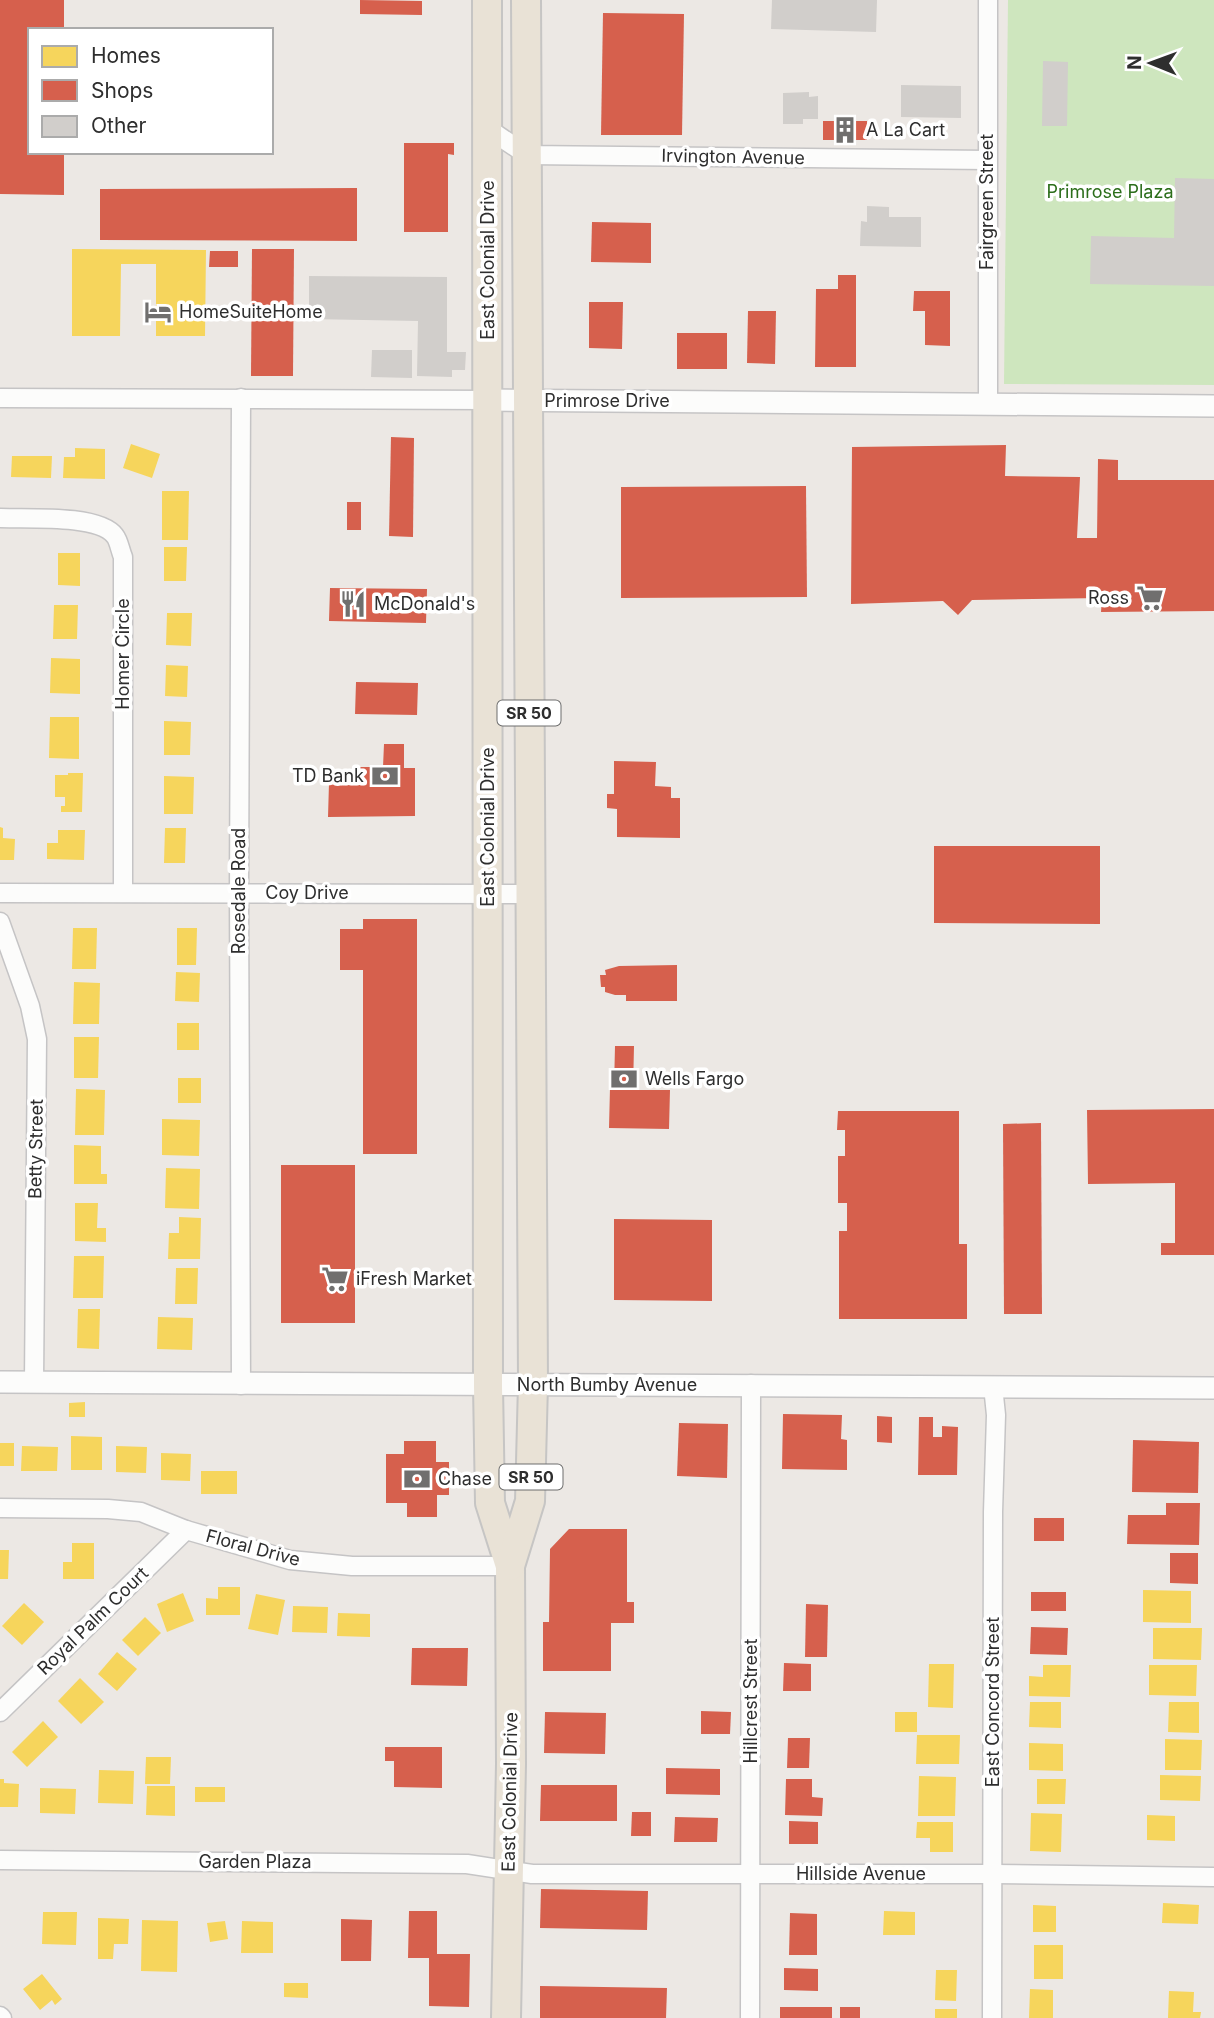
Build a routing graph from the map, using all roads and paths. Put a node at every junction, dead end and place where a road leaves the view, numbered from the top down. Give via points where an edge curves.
1 (487, 0) edge
2 (526, 0) edge
3 (988, 0) edge
4 (487, 128) junction
5 (527, 155) junction
6 (986, 160) junction
7 (0, 398) edge
8 (241, 398) junction
9 (488, 400) junction
10 (528, 401) junction
11 (988, 404) junction
12 (1214, 406) edge
13 (0, 518) edge
14 (0, 892) edge
15 (124, 892) junction
16 (239, 893) junction
17 (488, 894) junction
18 (531, 894) junction
19 (0, 922) edge
20 (0, 1382) edge
21 (34, 1382) junction
22 (533, 1384) junction
23 (751, 1384) junction
24 (241, 1385) junction
25 (488, 1385) junction
26 (993, 1386) junction
27 (1214, 1388) edge
28 (0, 1508) edge
29 (186, 1530) junction
30 (510, 1566) junction
31 (0, 1712) edge
32 (0, 1860) edge
33 (509, 1871) junction
34 (993, 1874) junction
35 (751, 1875) junction
36 (1214, 1877) edge
37 (506, 2018) edge
38 (750, 2018) edge
39 (992, 2018) edge

1 - 4 highway, East Colonial Drive / SR 50
2 - 5 highway, East Colonial Drive / SR 50
3 - 6 street, Fairgreen Street
4 - 5 street
4 - 9 highway, East Colonial Drive / SR 50
5 - 6 street, Irvington Avenue
5 - 10 highway, East Colonial Drive / SR 50
6 - 11 street, Fairgreen Street
7 - 8 street, Primrose Drive
8 - 9 street, Primrose Drive
8 - 16 street, Rosedale Road
9 - 10 street, Primrose Drive
9 - 17 highway, East Colonial Drive / SR 50
10 - 11 street, Primrose Drive
10 - 18 highway, East Colonial Drive / SR 50
11 - 12 street, Primrose Drive
13 - 15 street, Homer Circle via 103,526 115,536 123,557
14 - 15 street, Coy Drive
15 - 16 street, Coy Drive
16 - 17 street, Coy Drive
16 - 24 street, Rosedale Road
17 - 18 street, Coy Drive
17 - 25 highway, East Colonial Drive / SR 50
18 - 22 highway, East Colonial Drive / SR 50
19 - 21 street, Betty Street via 37,1039
20 - 21 street, North Bumby Avenue
21 - 24 street, North Bumby Avenue
22 - 23 street, North Bumby Avenue
22 - 25 street, North Bumby Avenue
22 - 30 highway, East Colonial Drive / SR 50 via 530,1501
23 - 26 street, North Bumby Avenue
23 - 35 street, Hillcrest Street
24 - 25 street, North Bumby Avenue
25 - 30 highway, East Colonial Drive / SR 50 via 490,1503
26 - 27 street, North Bumby Avenue
26 - 34 street, East Concord Street
28 - 29 street, Floral Drive via 141,1512
29 - 30 street, Floral Drive via 290,1560 352,1566
29 - 31 street, Royal Palm Court
30 - 33 highway, East Colonial Drive / SR 50
32 - 33 street, Garden Plaza via 467,1864
33 - 35 street, Hillside Avenue
33 - 37 highway, East Colonial Drive / SR 50
34 - 35 street, Hillside Avenue
34 - 36 street, Hillside Avenue
34 - 39 street, East Concord Street
35 - 38 street, Hillcrest Street

